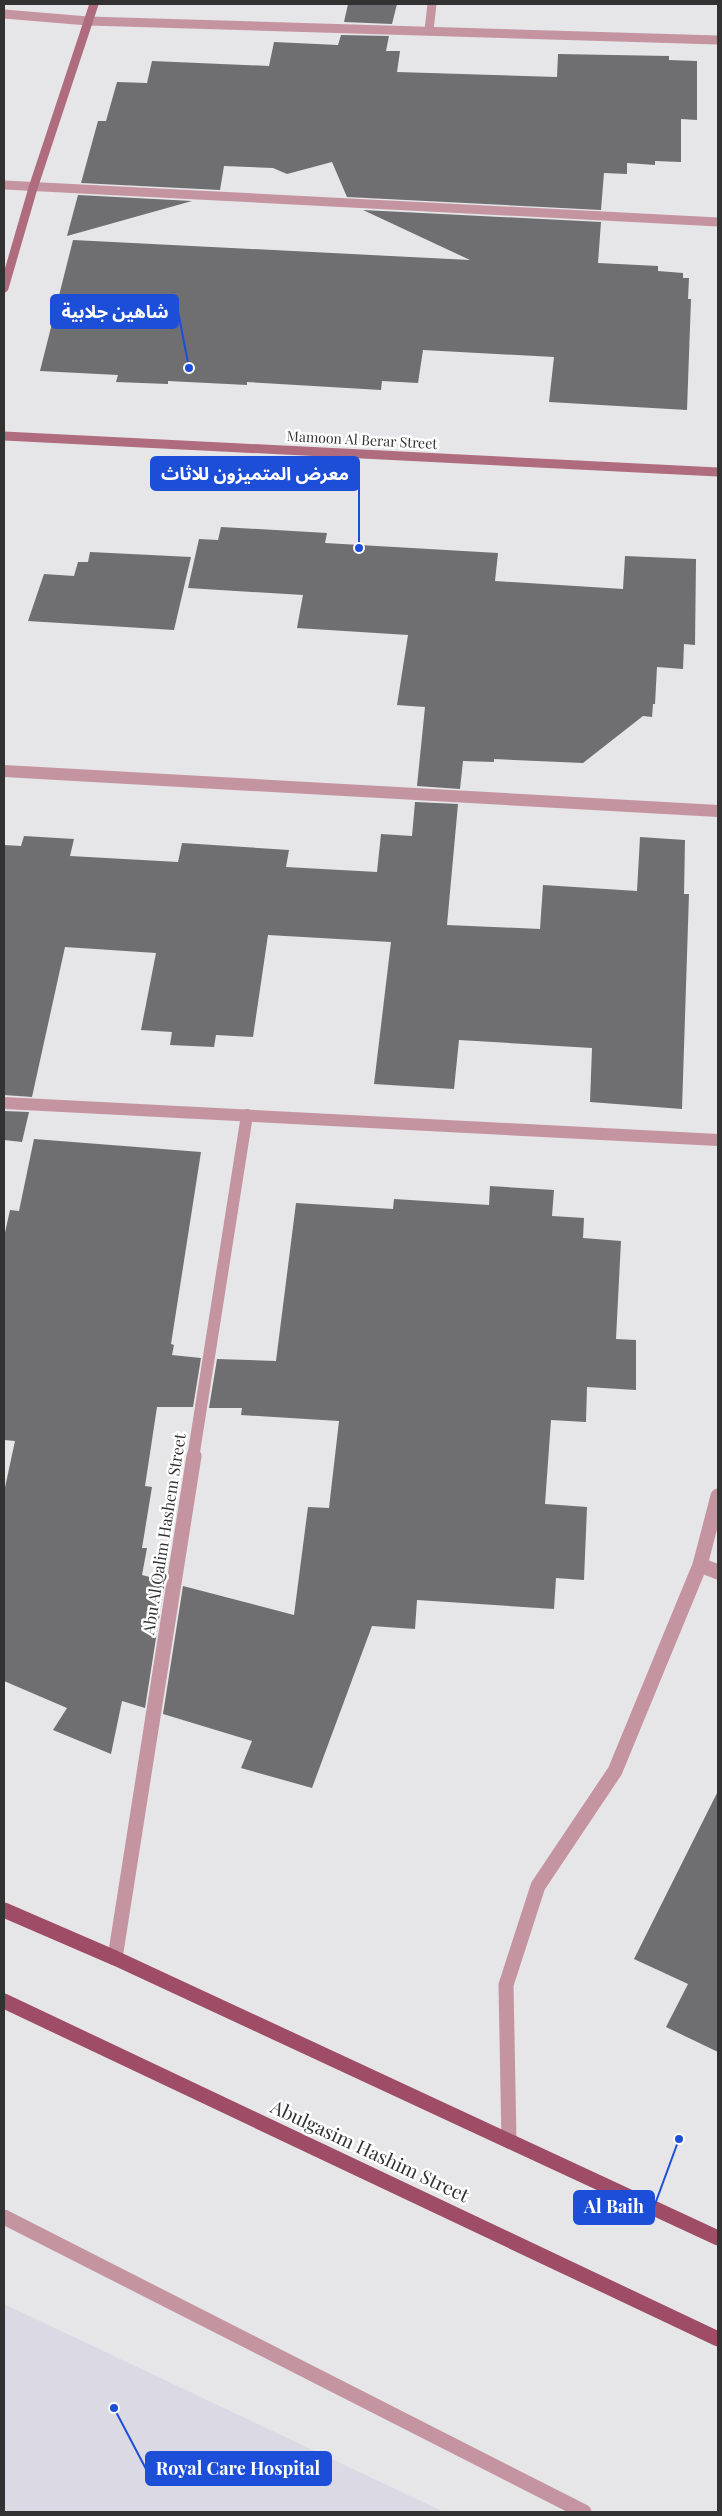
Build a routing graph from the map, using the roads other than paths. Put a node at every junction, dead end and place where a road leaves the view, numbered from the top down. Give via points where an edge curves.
1 (94, 4) edge
2 (432, 4) edge
3 (4, 14) edge
4 (88, 22) junction
5 (429, 30) junction
6 (718, 40) edge
7 (4, 185) edge
8 (33, 188) junction
9 (718, 222) edge
10 (4, 288) edge
11 (4, 436) edge
12 (718, 472) edge
13 (4, 771) edge
14 (718, 811) edge
15 (4, 1104) edge
16 (247, 1115) junction
17 (718, 1140) edge
18 (718, 1496) edge
19 (700, 1566) junction
20 (718, 1572) edge
21 (4, 1910) edge
22 (115, 1958) junction
23 (4, 2001) edge
24 (509, 2141) junction
25 (4, 2217) edge
26 (718, 2238) edge
27 (718, 2339) edge
28 (584, 2512) edge

1 - 4 street
2 - 5 street
3 - 4 street
4 - 5 street
4 - 8 street
5 - 6 street
7 - 8 street
8 - 9 street
8 - 10 street
11 - 12 street, Mamoon Al Berar Street
13 - 14 street
15 - 16 street
16 - 17 street
16 - 22 street, Abu Al Qalim Hashem Street
18 - 19 street
19 - 20 street
19 - 24 street via 615,1771 538,1886 506,1985
21 - 22 main road
22 - 24 main road
23 - 27 main road, Abulgasim Hashim Street
24 - 26 main road
25 - 28 street

